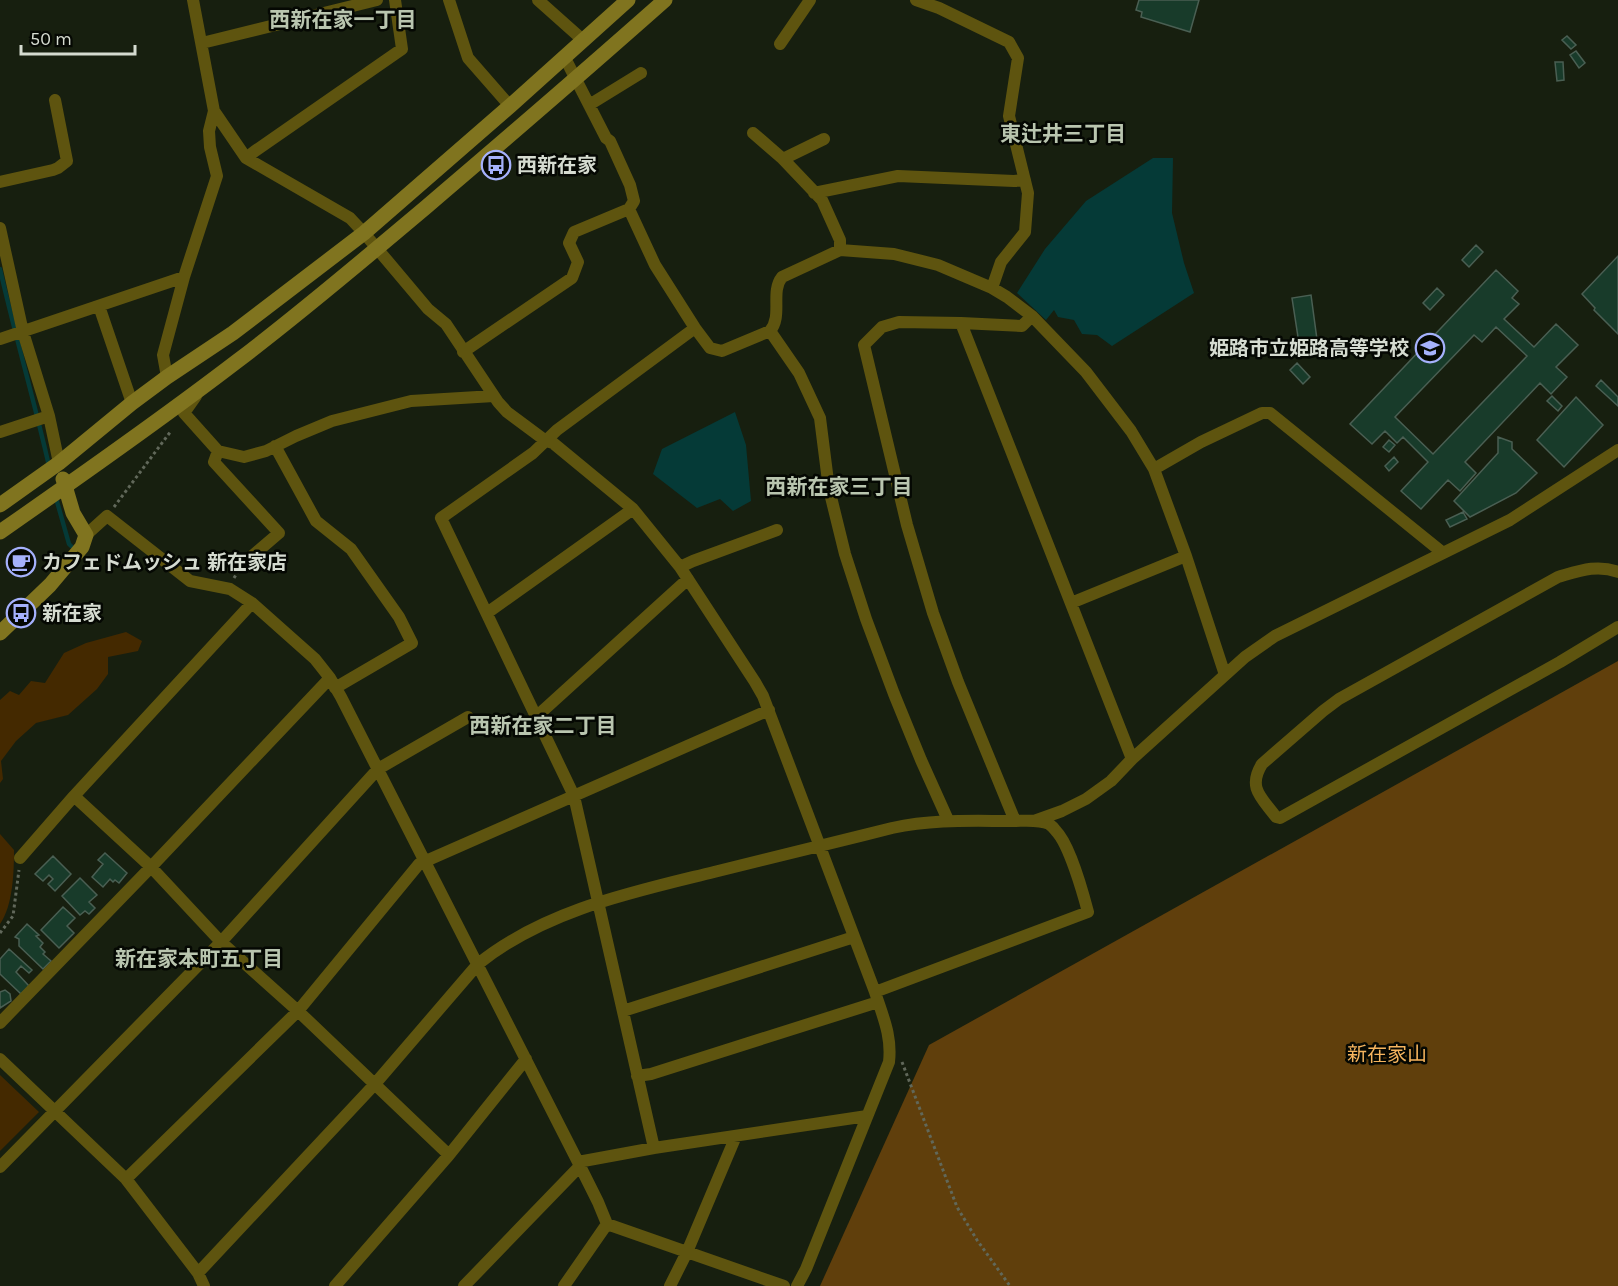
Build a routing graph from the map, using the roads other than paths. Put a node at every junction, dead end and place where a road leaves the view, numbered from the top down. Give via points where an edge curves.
1 (193, 0) edge
2 (378, 0) edge
3 (395, 0) edge
4 (449, 0) edge
5 (538, 0) edge
6 (628, 0) edge
7 (665, 0) edge
8 (810, 0) edge
9 (916, 0) edge
10 (584, 41) junction
11 (202, 43) junction
12 (780, 44) dead end
13 (565, 58) junction
14 (641, 73) dead end
15 (576, 79) junction
16 (55, 100) dead end
17 (589, 105) junction
18 (510, 106) junction
19 (214, 111) junction
20 (753, 133) dead end
21 (824, 139) dead end
22 (246, 158) junction
23 (783, 159) junction
24 (1025, 180) junction
25 (0, 182) edge
26 (814, 193) junction
27 (625, 210) junction
28 (1, 233) edge
29 (364, 233) junction
30 (377, 249) junction
31 (840, 250) junction
32 (180, 278) junction
33 (992, 288) junction
34 (99, 306) junction
35 (1032, 316) junction
36 (961, 323) junction
37 (691, 331) junction
38 (770, 331) junction
39 (13, 335) edge
40 (467, 349) junction
41 (167, 377) junction
42 (204, 385) junction
43 (494, 396) junction
44 (132, 403) junction
45 (48, 416) junction
46 (0, 432) edge
47 (552, 436) junction
48 (275, 446) junction
49 (218, 451) junction
50 (1618, 451) edge
51 (59, 463) junction
52 (1154, 470) junction
53 (64, 487) junction
54 (0, 505) edge
55 (633, 509) junction
56 (777, 530) dead end
57 (0, 532) edge
58 (86, 535) junction
59 (1443, 553) junction
60 (1186, 556) junction
61 (251, 557) road end
62 (680, 567) junction
63 (1618, 572) edge
64 (688, 579) junction
65 (252, 603) junction
66 (1071, 603) junction
67 (487, 613) junction
68 (1618, 627) edge
69 (0, 633) edge
70 (1225, 675) junction
71 (333, 683) junction
72 (769, 710) junction
73 (468, 717) dead end
74 (536, 717) junction
75 (1132, 759) junction
76 (378, 769) junction
77 (74, 796) junction
78 (574, 796) junction
79 (948, 820) junction
80 (1015, 821) junction
81 (1033, 821) junction
82 (820, 846) junction
83 (20, 858) road end
84 (425, 862) junction
85 (151, 867) junction
86 (598, 902) junction
87 (854, 937) junction
88 (221, 942) junction
89 (478, 964) junction
90 (876, 997) junction
91 (298, 1011) junction
92 (623, 1011) junction
93 (0, 1023) edge
94 (0, 1059) edge
95 (526, 1059) junction
96 (637, 1076) junction
97 (374, 1085) junction
98 (55, 1112) junction
99 (867, 1116) junction
100 (736, 1136) junction
101 (654, 1148) junction
102 (449, 1155) junction
103 (579, 1164) junction
104 (0, 1167) edge
105 (126, 1179) junction
106 (607, 1224) junction
107 (687, 1252) junction
108 (198, 1273) junction
109 (468, 1285) edge
110 (204, 1286) edge
111 (335, 1286) edge
112 (564, 1286) edge
113 (670, 1286) edge
114 (784, 1286) edge
115 (797, 1286) edge

1 - 11 street
2 - 11 street
3 - 22 street via 402,50
4 - 18 street via 468,58
5 - 10 street
6 - 10 street
7 - 15 street
8 - 12 street
9 - 24 street via 1009,42 1018,58 1009,116
10 - 13 street
11 - 19 street
13 - 15 street
13 - 18 street
14 - 17 street
15 - 17 street
15 - 30 street
16 - 25 street via 67,161 53,170
17 - 27 street via 630,185 634,201
18 - 29 street
19 - 22 street
19 - 32 street via 209,131 216,179
20 - 23 street
21 - 23 street
22 - 29 street via 350,218
23 - 26 street
24 - 26 street via 898,176
24 - 33 street via 1025,232 1001,262
26 - 31 street via 822,200 840,240
27 - 37 street
27 - 40 street via 574,232 570,243 578,262 572,278
28 - 39 street
29 - 30 street
29 - 41 street via 233,333
30 - 40 street
30 - 42 street
31 - 33 street via 894,254 938,265
31 - 38 street via 782,277 777,283 775,325
32 - 34 street
32 - 41 street via 163,355
33 - 35 street
34 - 39 street
34 - 44 street
35 - 36 street via 1022,326
35 - 52 street via 1086,372 1131,431
36 - 66 street
36 - 80 street via 898,322 882,327 864,345 907,525 933,613
37 - 38 street via 710,348 722,351
37 - 47 street
38 - 79 street via 799,373 820,418 829,489 845,554 894,694
39 - 45 street
40 - 43 street
41 - 44 street
42 - 49 street via 184,412
42 - 53 street
43 - 47 street via 507,412
43 - 48 street via 411,401 332,421
44 - 51 street
45 - 46 street
45 - 51 street
47 - 55 street via 553,443
47 - 67 street via 441,518
48 - 49 street via 244,457
48 - 71 street via 316,521 351,549 399,616 412,643
49 - 61 street via 214,462 279,533
50 - 59 street via 1510,520
51 - 53 street
51 - 54 street
52 - 59 street via 1201,442 1270,412
52 - 60 street
53 - 57 street
53 - 58 street
55 - 62 street
55 - 67 street
56 - 62 street
58 - 65 street via 107,516 190,581 230,589
58 - 69 street via 82,547 50,585
59 - 70 street via 1275,636
60 - 66 street
60 - 70 street
62 - 64 street
63 - 68 street via 1587,568 1558,577 1339,699 1262,764 1256,774 1258,794 1280,818
64 - 72 street
64 - 74 street
65 - 71 street via 315,659
65 - 77 street
66 - 75 street
67 - 74 street
70 - 75 street
71 - 76 street
71 - 85 street
72 - 78 street
72 - 82 street
73 - 76 street
74 - 78 street
75 - 81 street via 1086,799
76 - 84 street
76 - 88 street
77 - 83 street
77 - 85 street
78 - 84 street
78 - 86 street
79 - 80 street
79 - 82 street via 919,822
80 - 81 street
81 - 90 street via 1049,824 1064,841 1088,912
82 - 86 street
82 - 87 street
84 - 89 street
84 - 91 street via 419,864
85 - 88 street
85 - 93 street
86 - 89 street via 528,931
86 - 92 street
87 - 90 street
87 - 92 street
88 - 91 street
88 - 98 street
89 - 95 street
89 - 97 street
90 - 96 street
90 - 99 street via 890,1049
91 - 97 street
91 - 105 street
92 - 96 street
94 - 98 street
95 - 102 street
95 - 103 street
96 - 101 street
97 - 102 street
97 - 108 street
98 - 104 street
98 - 105 street
99 - 100 street
99 - 115 street
100 - 101 street
100 - 107 street
101 - 103 street
102 - 111 street
103 - 106 street
103 - 109 street
105 - 108 street
106 - 107 street
106 - 112 street
107 - 113 street
107 - 114 street
108 - 110 street

